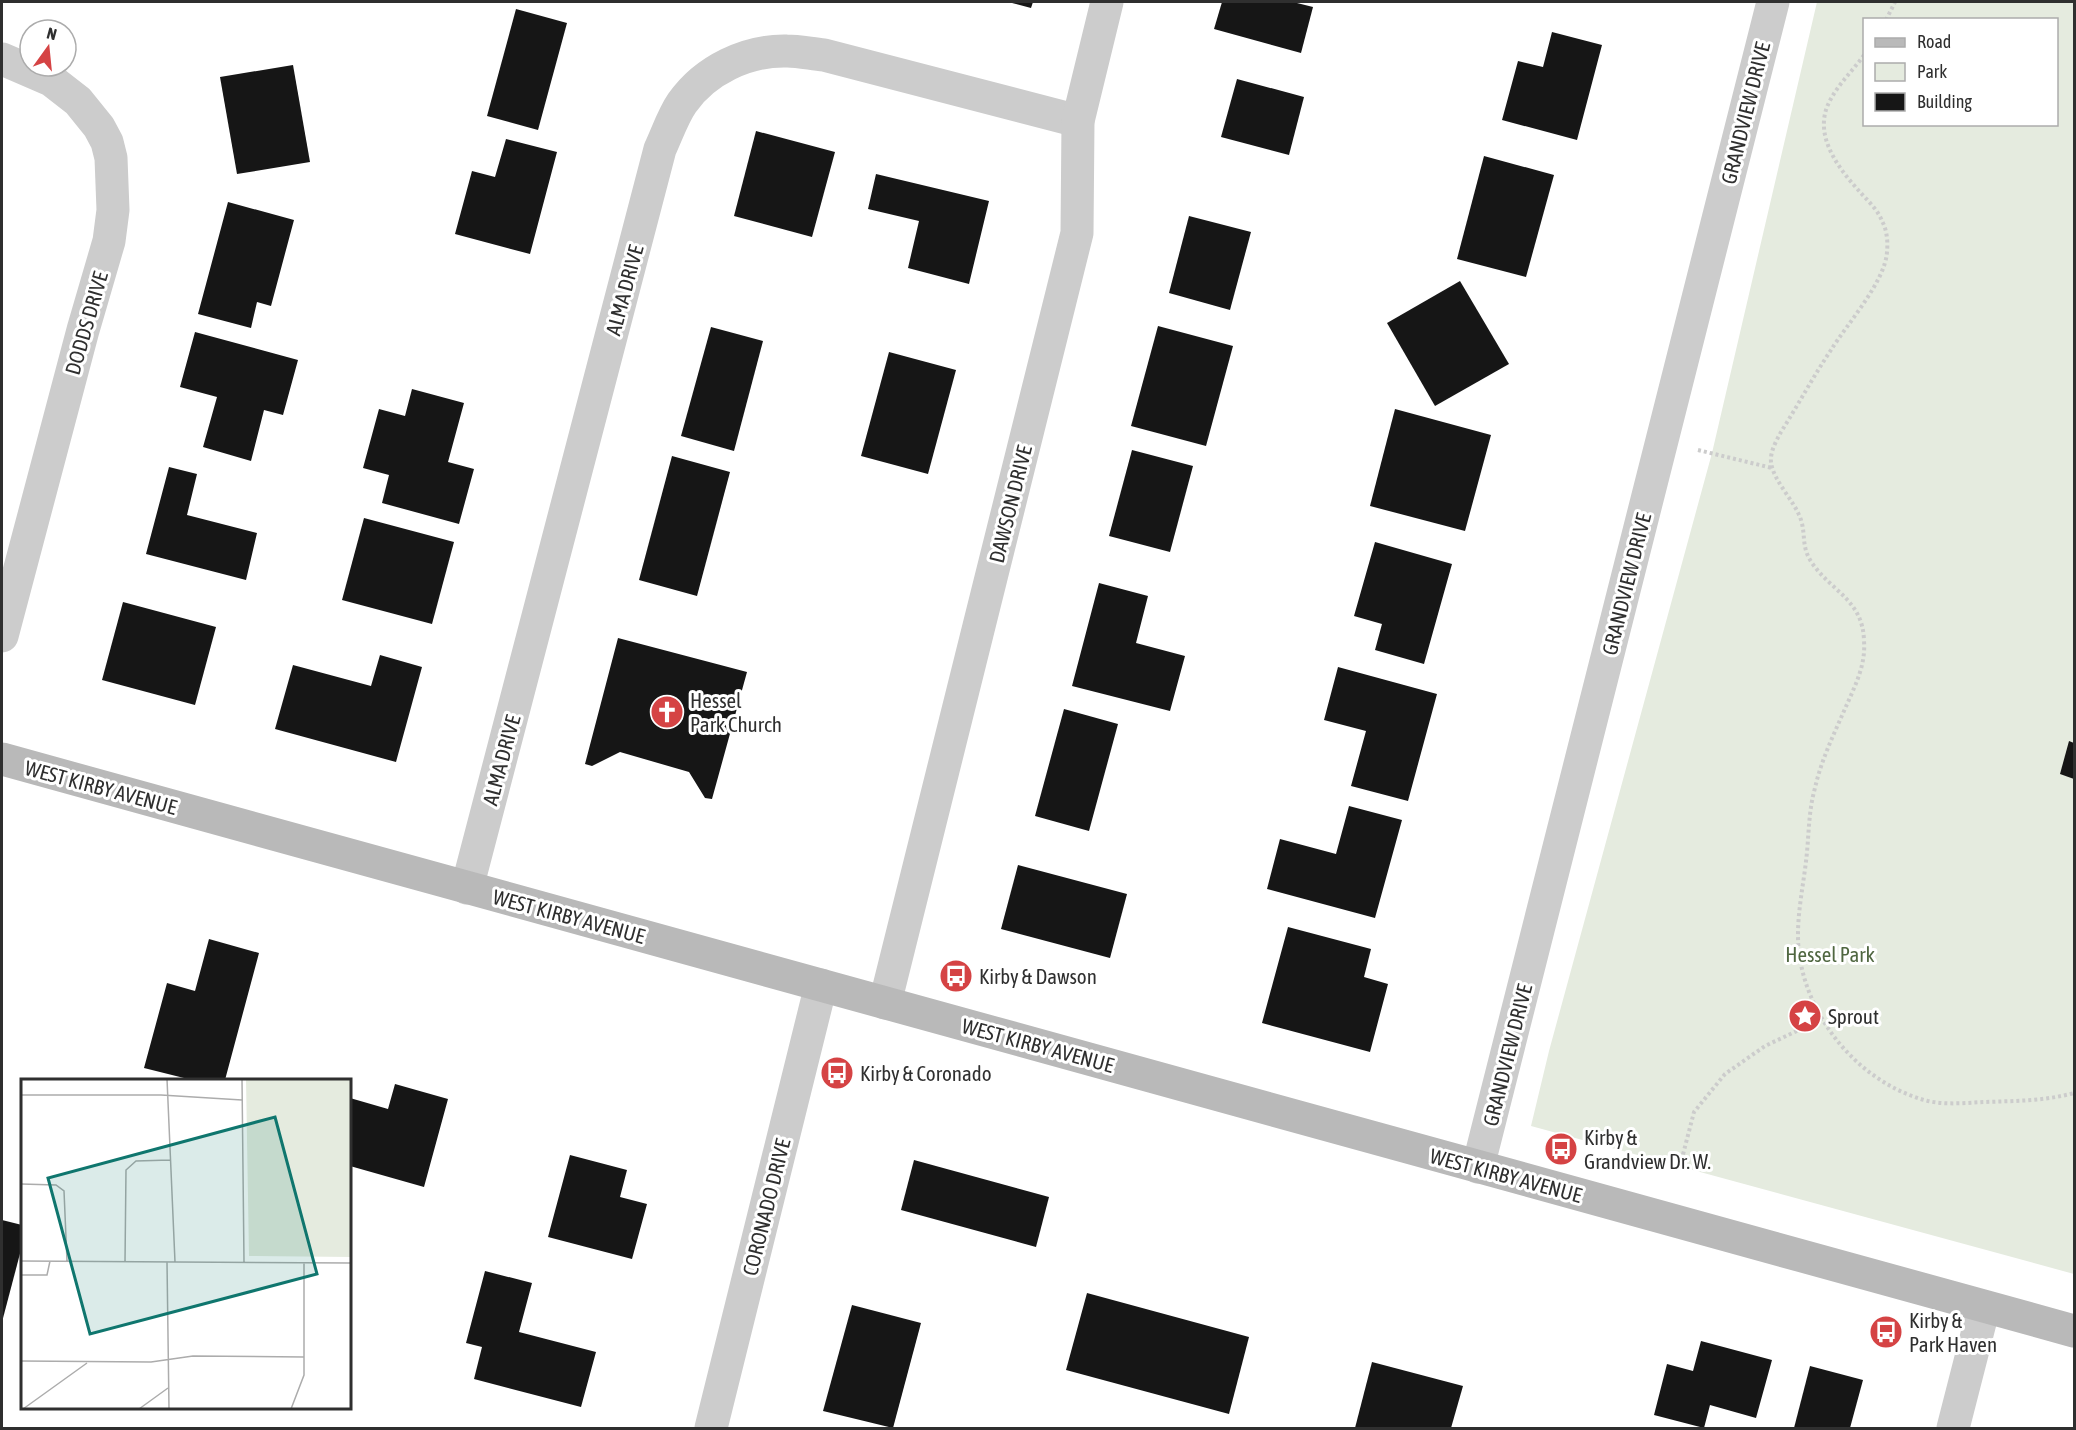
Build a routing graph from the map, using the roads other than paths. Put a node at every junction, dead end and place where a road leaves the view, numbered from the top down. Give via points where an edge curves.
1 (1107, 2) edge
2 (1773, 2) edge
3 (2, 59) edge
4 (1078, 121) junction
5 (2, 636) edge
6 (2, 759) edge
7 (467, 888) junction
8 (821, 985) junction
9 (885, 1003) junction
10 (1478, 1167) junction
11 (1984, 1307) junction
12 (2074, 1331) edge
13 (711, 1428) edge
14 (1953, 1428) edge

1 - 4 street, DAWSON DRIVE
2 - 10 street, GRANDVIEW DRIVE
3 - 5 street, DODDS DRIVE via 51,80 78,101 99,127 111,158 113,210 109,241
4 - 7 street, ALMA DRIVE via 824,55 786,51 756,54 723,66 696,86 681,104 660,149
4 - 9 street, DAWSON DRIVE via 1077,233
6 - 7 main road, WEST KIRBY AVENUE
7 - 8 main road, WEST KIRBY AVENUE
8 - 9 main road, WEST KIRBY AVENUE
8 - 13 street, CORONADO DRIVE
9 - 10 main road, WEST KIRBY AVENUE
10 - 11 main road, WEST KIRBY AVENUE
11 - 12 main road, WEST KIRBY AVENUE
11 - 14 street

